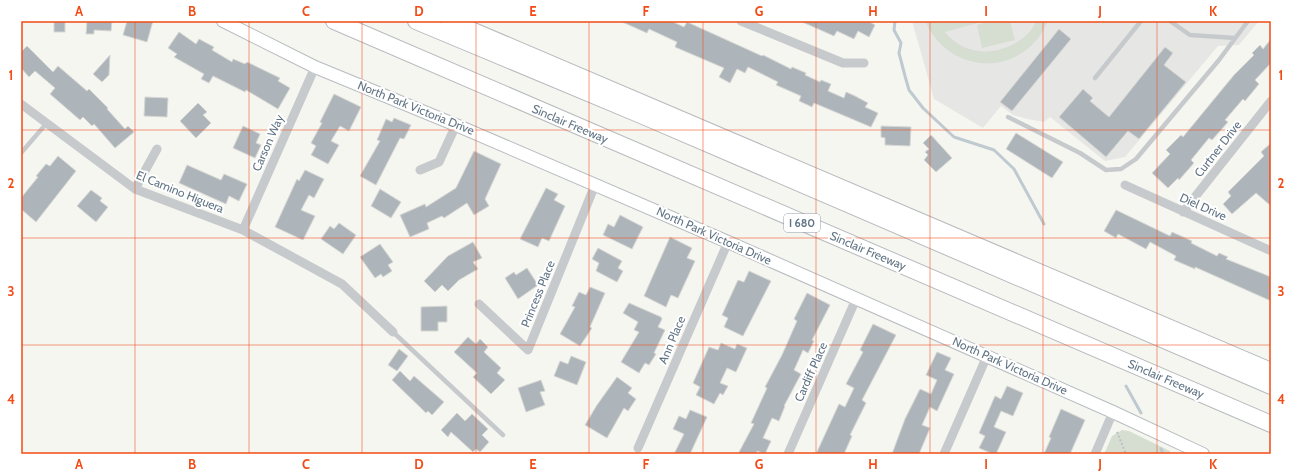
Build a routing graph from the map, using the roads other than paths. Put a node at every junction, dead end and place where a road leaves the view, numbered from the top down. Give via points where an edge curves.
1 (223, 21) edge
2 (334, 21) edge
3 (416, 21) edge
4 (450, 21) edge
5 (741, 21) edge
6 (1141, 21) edge
7 (1170, 21) edge
8 (1248, 21) edge
9 (1235, 38) junction
10 (864, 62) dead end
11 (315, 67) junction
12 (1095, 78) dead end
13 (1271, 102) edge
14 (21, 104) edge
15 (1008, 117) dead end
16 (46, 124) junction
17 (456, 125) junction
18 (157, 149) dead end
19 (21, 153) edge
20 (420, 170) dead end
21 (595, 185) junction
22 (1125, 185) dead end
23 (135, 189) junction
24 (1183, 212) junction
25 (243, 230) junction
26 (728, 242) junction
27 (1271, 251) edge
28 (856, 299) junction
29 (479, 304) dead end
30 (393, 332) joint
31 (987, 356) junction
32 (1271, 371) edge
33 (1271, 386) edge
34 (1113, 412) junction
35 (1271, 424) edge
36 (503, 435) dead end
37 (638, 448) dead end
38 (788, 454) edge
39 (944, 454) edge
40 (1095, 454) edge
41 (1203, 454) edge

1 - 11 street, North Park Victoria Drive
2 - 35 highway, Sinclair Freeway / I 680
3 - 33 highway
4 - 32 highway
5 - 10 street via 843,63
6 - 12 lane
7 - 9 lane via 1190,35
8 - 9 lane
9 - 15 lane via 1136,158 1121,169 1106,170 1080,153
11 - 17 street, North Park Victoria Drive
11 - 25 street, Carson Way
13 - 24 street, Curtner Drive
14 - 16 street, El Camino Higuera
16 - 19 lane
16 - 23 street, El Camino Higuera
17 - 20 street via 439,162
17 - 21 street, North Park Victoria Drive
18 - 23 street
21 - 26 street, North Park Victoria Drive
21 - 29 street, Princess Place via 528,350
22 - 24 street, Diel Drive
23 - 25 street, El Camino Higuera
24 - 27 street, Diel Drive
25 - 30 street, El Camino Higuera via 342,284
26 - 28 street, North Park Victoria Drive
26 - 37 street, Ann Place
28 - 31 street, North Park Victoria Drive
28 - 38 street, Cardiff Place
30 - 36 lane
31 - 34 street, North Park Victoria Drive
31 - 39 street
34 - 40 street
34 - 41 street, North Park Victoria Drive

